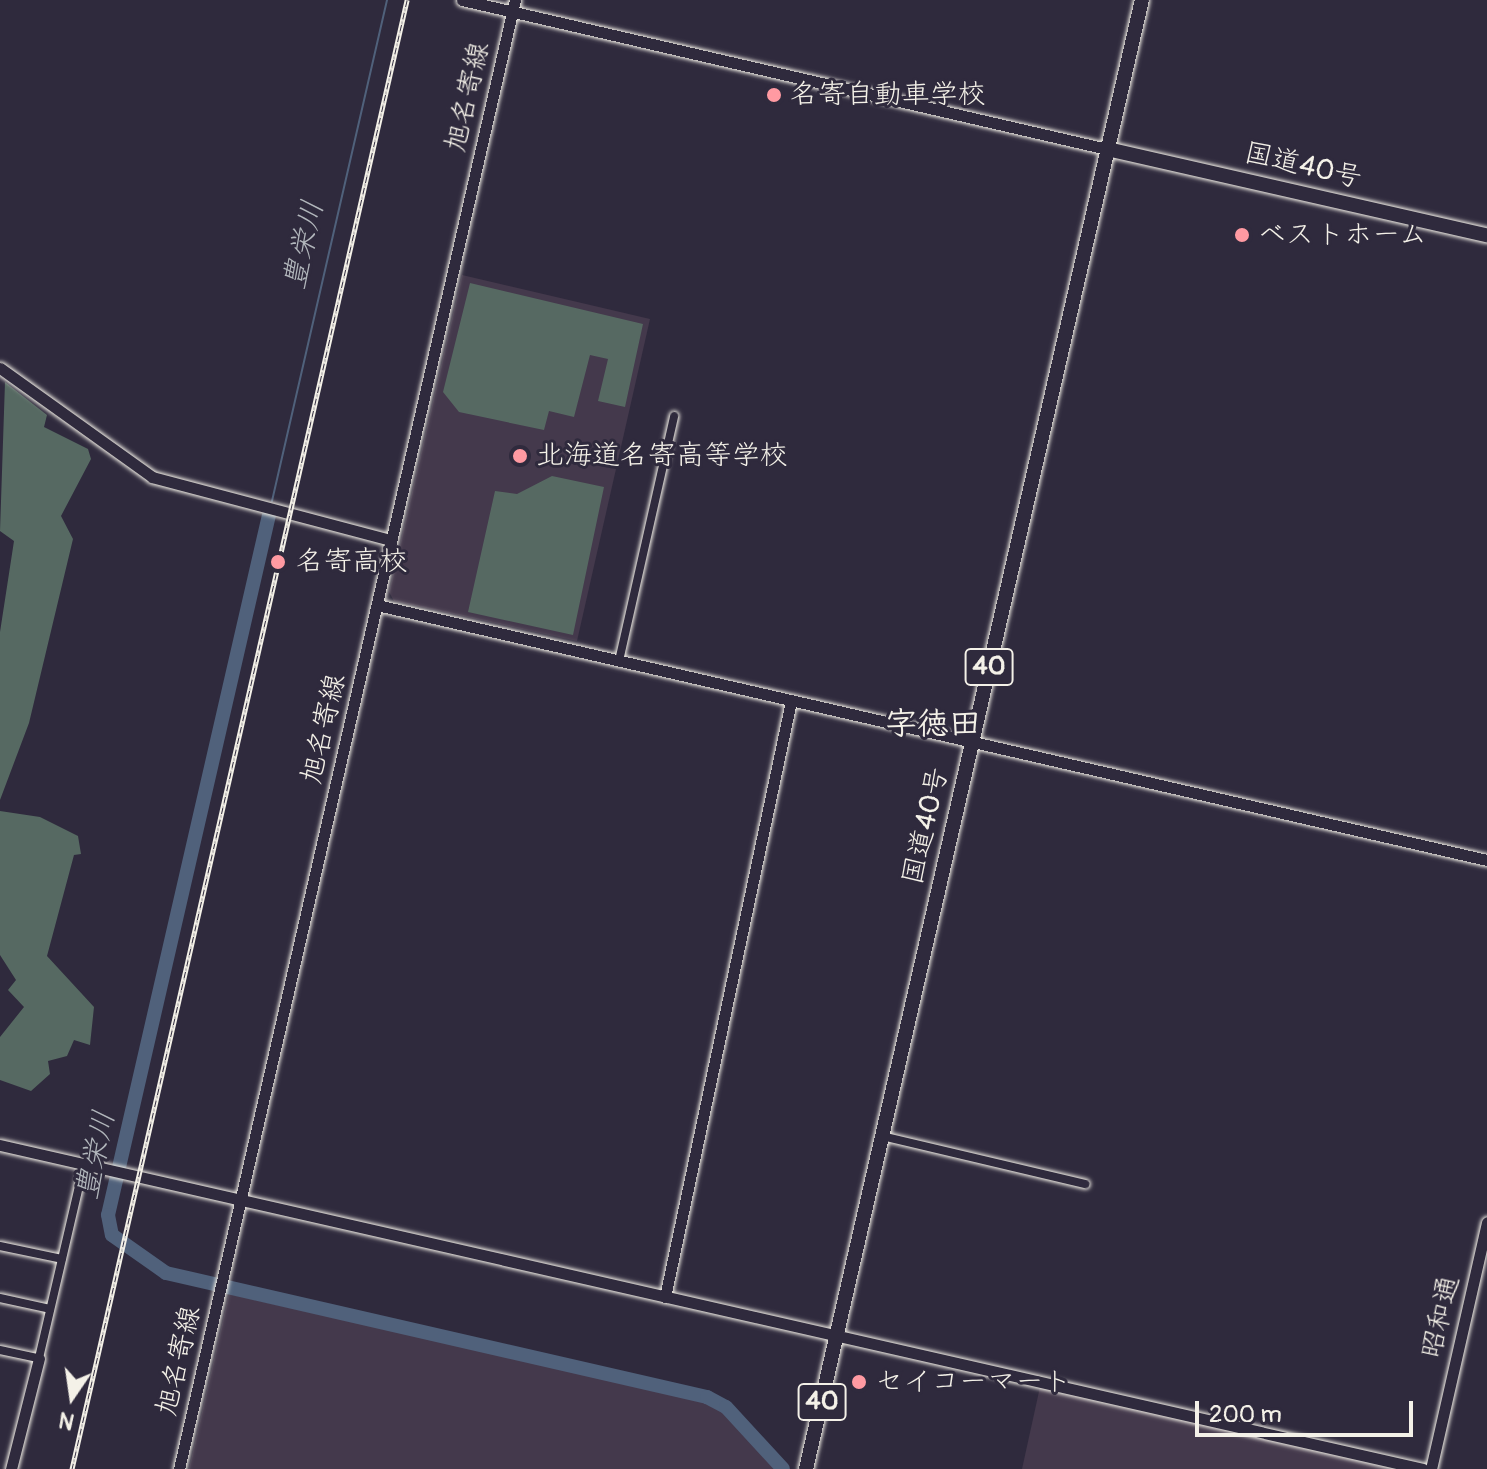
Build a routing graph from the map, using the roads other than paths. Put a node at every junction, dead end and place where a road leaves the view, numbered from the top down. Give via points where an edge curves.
1 (462, 0) edge
2 (1142, 0) edge
3 (514, 6) edge
4 (1107, 149) junction
5 (1487, 235) edge
6 (0, 368) edge
7 (674, 416) dead end
8 (391, 540) junction
9 (377, 605) junction
10 (619, 661) junction
11 (791, 701) junction
12 (972, 742) junction
13 (1487, 860) edge
14 (882, 1136) junction
15 (0, 1145) edge
16 (84, 1164) junction
17 (1085, 1184) dead end
18 (241, 1200) junction
19 (1487, 1222) edge
20 (0, 1246) edge
21 (62, 1259) junction
22 (665, 1297) junction
23 (0, 1298) edge
24 (50, 1309) junction
25 (837, 1335) junction
26 (0, 1350) edge
27 (39, 1358) junction
28 (11, 1469) edge
29 (179, 1469) edge
30 (806, 1469) edge
31 (1423, 1469) edge
32 (1431, 1469) edge

1 - 3 street
2 - 4 highway, 国道40号 / 40
3 - 4 street
3 - 8 street, 旭名寄線
4 - 5 highway, 国道40号
4 - 12 highway, 国道40号 / 40
6 - 8 street via 152,477
7 - 10 street
8 - 9 street, 旭名寄線
9 - 10 street
9 - 18 street, 旭名寄線
10 - 11 street
11 - 12 street
11 - 22 street
12 - 13 street
12 - 14 highway, 国道40号 / 40
14 - 17 street
14 - 25 highway, 国道40号 / 40
15 - 16 street
16 - 18 street
16 - 21 street
18 - 22 street
18 - 29 street, 旭名寄線
19 - 32 street, 昭和通
20 - 21 street
21 - 24 street
22 - 25 street
23 - 24 street
24 - 27 street
25 - 30 highway, 国道40号 / 40
25 - 31 street
26 - 27 street
27 - 28 street

